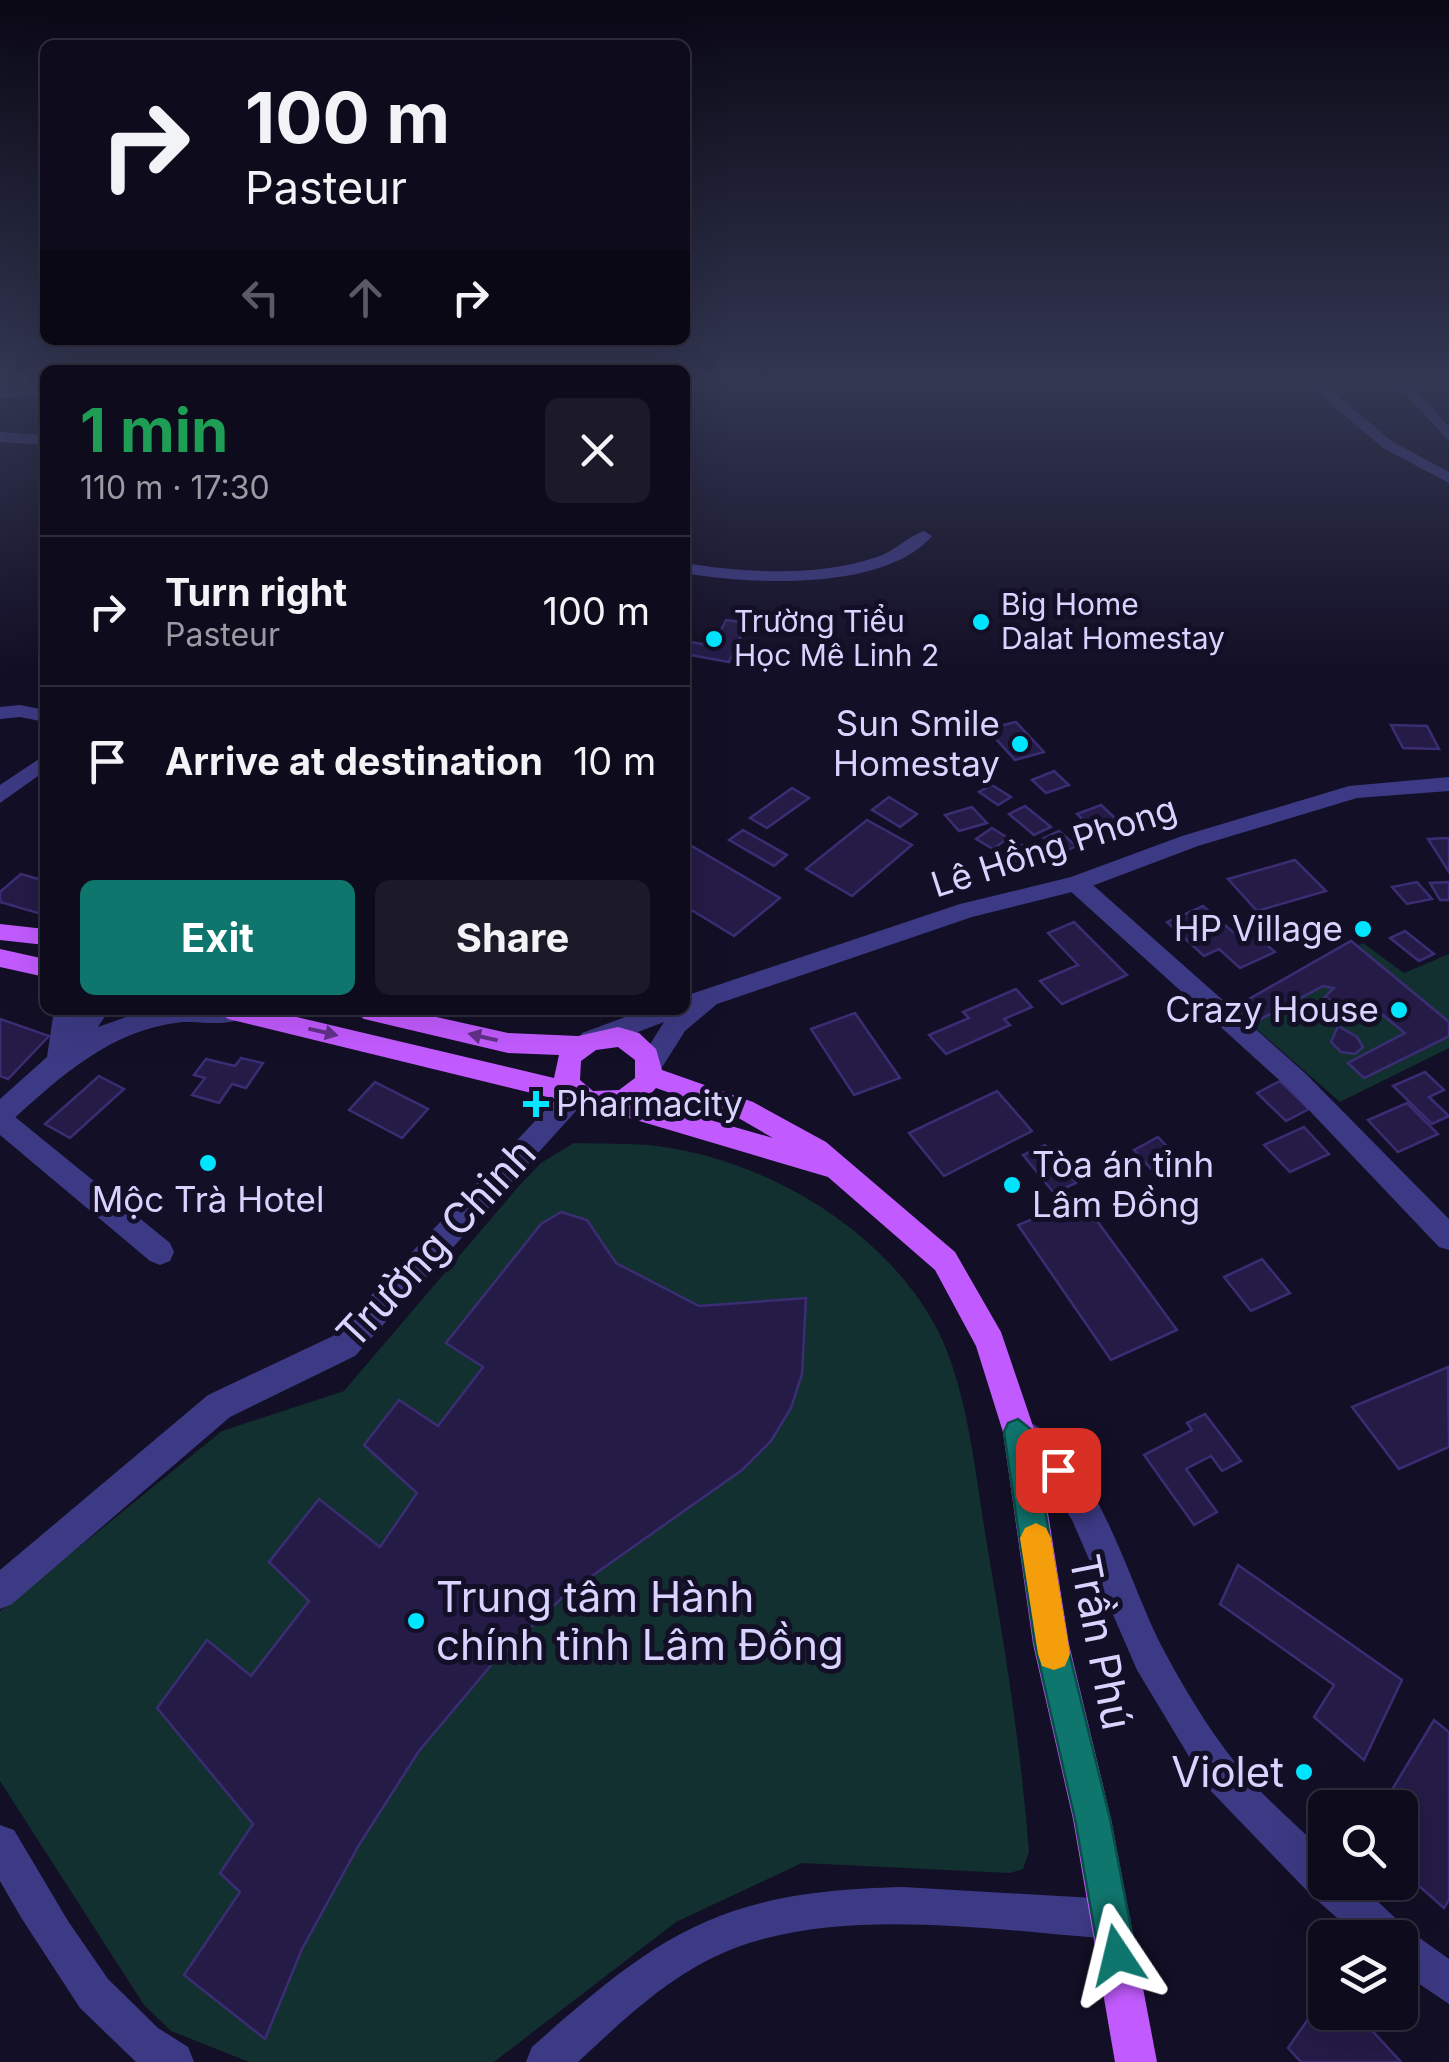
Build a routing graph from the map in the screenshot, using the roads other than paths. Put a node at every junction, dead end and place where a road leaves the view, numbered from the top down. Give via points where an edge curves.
1 (924, 536) dead end
2 (690, 569) edge
3 (0, 713) edge
4 (40, 715) edge
5 (40, 765) edge
6 (1449, 784) edge
7 (0, 796) edge
8 (1076, 883) junction
9 (0, 932) edge
10 (40, 936) edge
11 (0, 958) edge
12 (40, 967) edge
13 (722, 991) junction
14 (690, 1002) edge
15 (690, 1014) edge
16 (65, 1015) edge
17 (93, 1015) edge
18 (155, 1015) edge
19 (249, 1015) edge
20 (410, 1015) edge
21 (657, 1015) edge
22 (689, 1015) edge
23 (586, 1042) junction
24 (59, 1062) junction
25 (650, 1070) junction
26 (576, 1094) junction
27 (612, 1103) junction
28 (0, 1118) edge
29 (848, 1174) junction
30 (1449, 1238) edge
31 (160, 1252) dead end
32 (1018, 1432) junction
33 (0, 1592) edge
34 (0, 1844) edge
35 (1308, 1864) edge
36 (1347, 1900) edge
37 (1111, 1919) junction
38 (1370, 1920) edge
39 (1418, 1960) edge
40 (1449, 1984) edge
41 (173, 2062) edge
42 (547, 2062) edge
43 (1136, 2062) edge

1 - 2 street via 897,554 828,571 740,576
3 - 4 street
5 - 7 street
6 - 8 street, Lê Hồng Phong via 1356,791 1190,840
8 - 13 street, Lê Hồng Phong via 968,910
8 - 30 street via 1296,1080
9 - 10 main road
11 - 12 main road
13 - 14 street, Lê Hồng Phong
13 - 15 street
16 - 24 street
17 - 24 street
18 - 24 street via 97,1037
19 -> 26 main road
23 -> 20 main road via 508,1043
21 - 23 street
22 - 25 street via 676,1024
23 - 25 main road via 630,1040
23 - 26 main road via 571,1054 565,1074
24 - 28 street
25 - 27 main road via 636,1094
25 - 29 main road, Trần Phú via 780,1127
26 - 27 main road
26 - 33 street, Trường Chinh via 344,1346 219,1406
27 - 29 main road, Trần Phú
28 - 31 street
29 - 32 main road, Trần Phú via 945,1261 990,1342
32 - 35 street via 1058,1470 1084,1508 1149,1658 1221,1775
32 - 37 main road, Trần Phú via 1051,1644
34 - 41 street via 108,2013
36 - 38 street
37 - 42 street via 909,1909 761,1919 703,1940 635,1983
37 - 43 main road, Trần Phú
39 - 40 street

